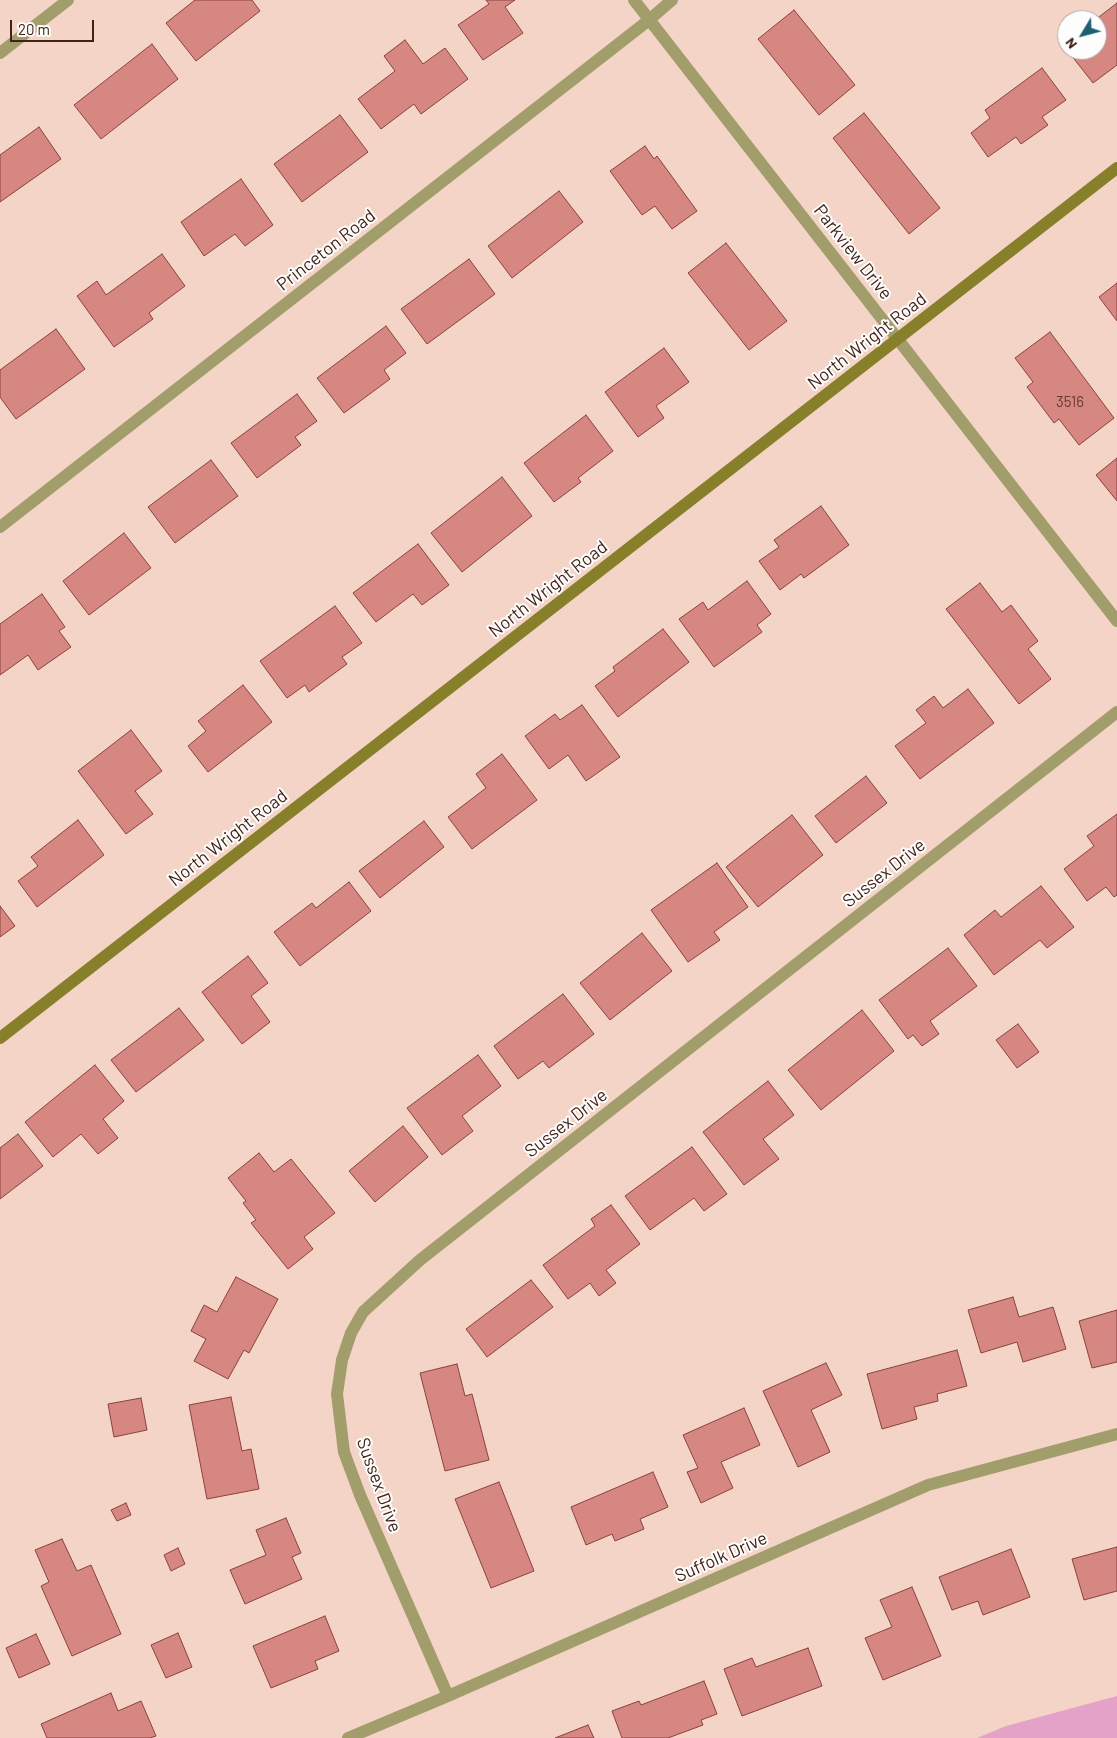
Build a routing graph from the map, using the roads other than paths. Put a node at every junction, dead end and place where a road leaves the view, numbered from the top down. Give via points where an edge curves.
1 (68, 0) edge
2 (634, 0) edge
3 (672, 0) edge
4 (649, 20) junction
5 (0, 53) edge
6 (1117, 168) edge
7 (898, 339) junction
8 (0, 527) edge
9 (1117, 621) edge
10 (1117, 712) edge
11 (0, 1038) edge
12 (1117, 1434) edge
13 (448, 1696) junction
14 (348, 1738) edge

1 - 5 street
2 - 4 street, Parkview Drive
3 - 4 street, Princeton Road
4 - 7 street, Parkview Drive
4 - 8 street, Princeton Road
6 - 7 main road, North Wright Road
7 - 9 street, Parkview Drive
7 - 11 main road, North Wright Road
10 - 13 street, Sussex Drive via 420,1260 363,1312 351,1333 342,1360 337,1394 344,1452
12 - 13 street, Suffolk Drive via 928,1486
13 - 14 street, Suffolk Drive

